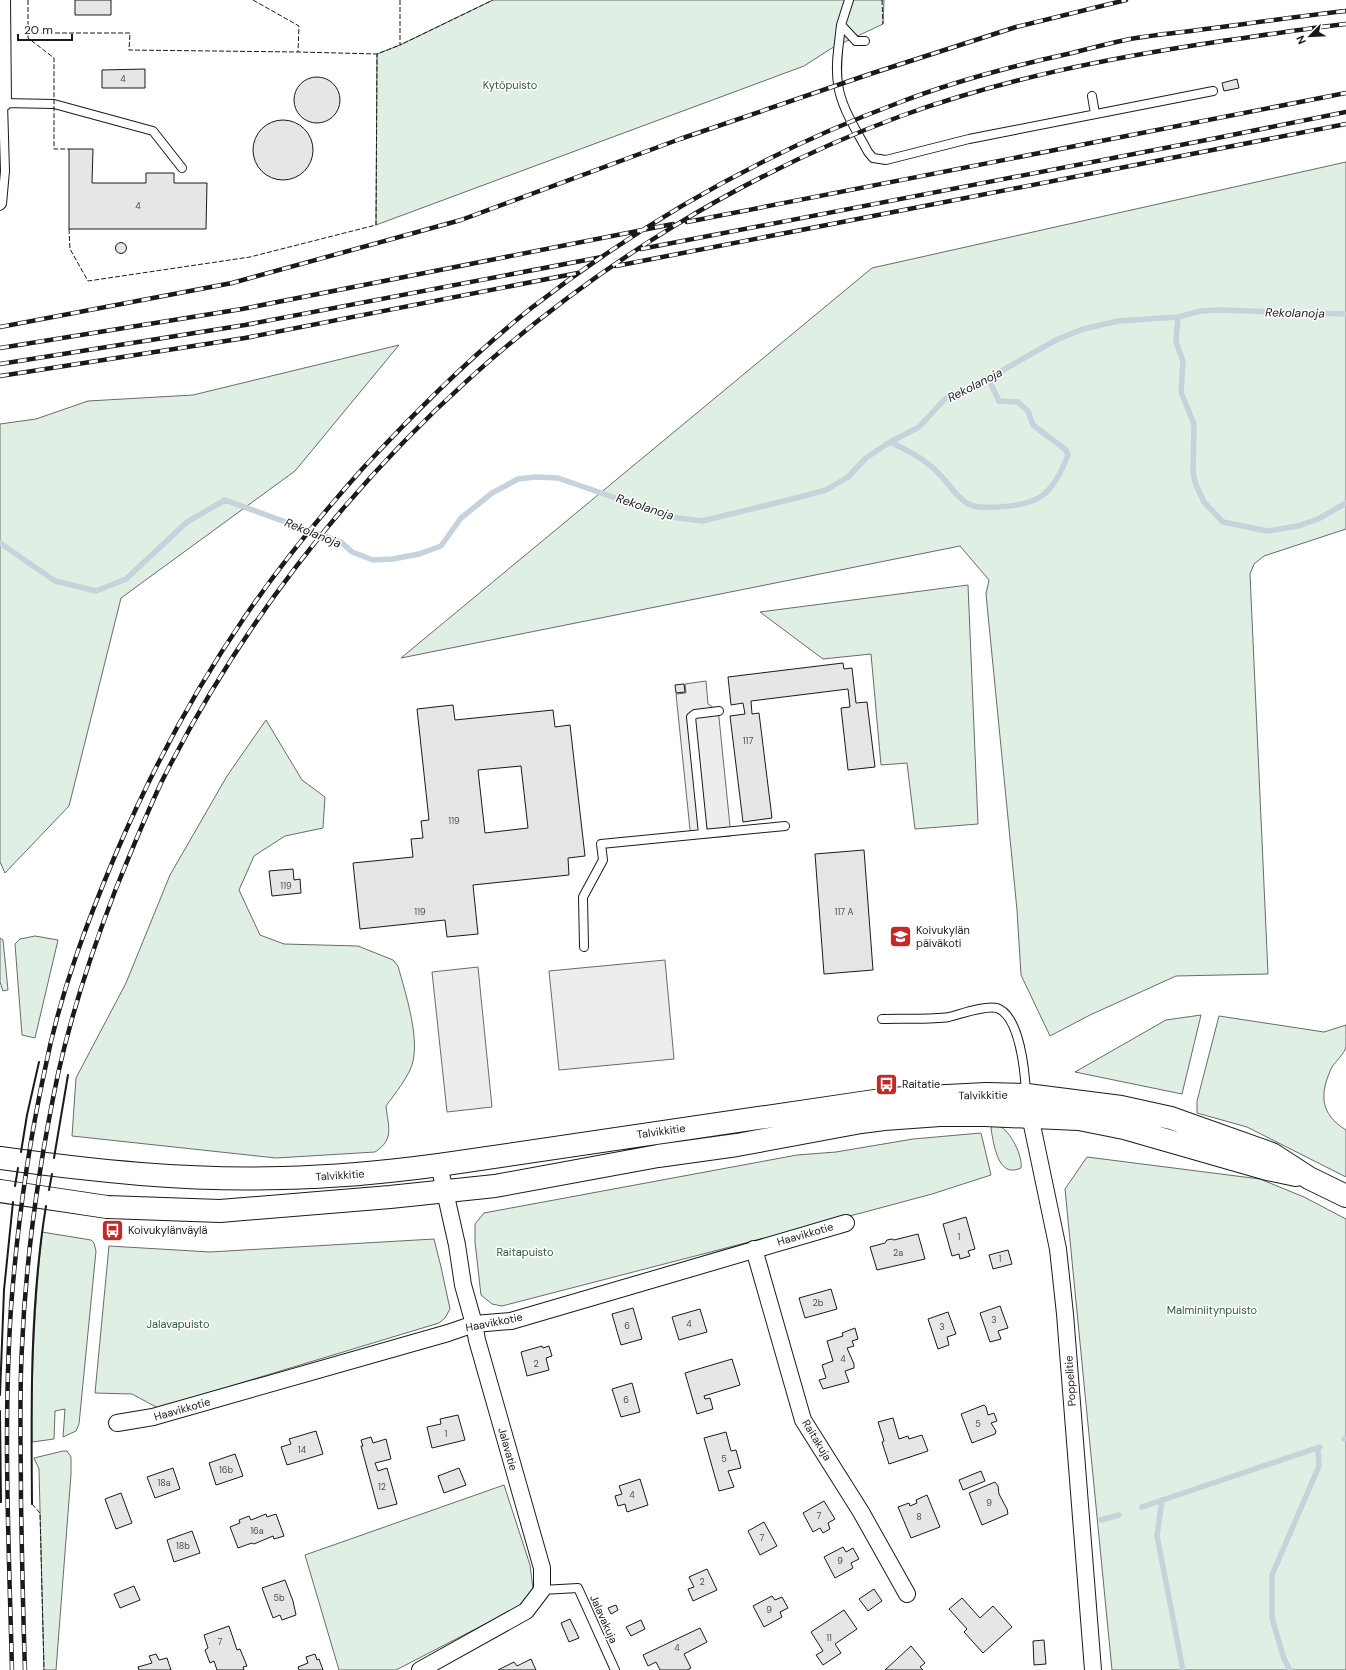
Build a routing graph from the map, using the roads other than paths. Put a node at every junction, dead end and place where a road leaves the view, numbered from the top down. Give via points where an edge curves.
1 (2, 0) edge
2 (849, 0) edge
3 (841, 25) junction
4 (1, 32) edge
5 (865, 41) dead end
6 (1213, 91) dead end
7 (1092, 96) dead end
8 (3, 103) junction
9 (1095, 114) junction
10 (182, 168) dead end
11 (0, 206) edge
12 (719, 711) dead end
13 (786, 826) dead end
14 (703, 834) junction
15 (584, 947) dead end
16 (882, 1019) dead end
17 (1026, 1095) junction
18 (1030, 1117) junction
19 (0, 1158) edge
20 (439, 1165) junction
21 (1309, 1178) junction
22 (0, 1191) edge
23 (444, 1192) junction
24 (1346, 1196) edge
25 (846, 1223) dead end
26 (754, 1249) junction
27 (474, 1324) junction
28 (117, 1423) dead end
29 (542, 1590) junction
30 (907, 1594) dead end
31 (420, 1670) edge
32 (615, 1670) edge
33 (1093, 1670) edge

1 - 4 street
2 - 3 lane
3 - 5 lane via 856,41
3 - 9 lane via 836,58 838,85 844,105 873,158 886,160 969,139
4 - 8 street
6 - 9 lane
7 - 9 lane
8 - 10 lane via 54,104 153,131
8 - 11 lane via 5,171
12 - 14 lane via 695,714 691,717
13 - 14 lane
14 - 15 lane via 601,844 603,860 583,896
16 - 17 lane via 948,1017 974,1010 996,1008 1007,1014 1016,1030
17 - 18 street, Poppelitie
17 - 20 main road, Talvikkitie via 986,1094 888,1099
17 - 21 main road, Talvikkitie via 1121,1107 1171,1118 1272,1154
18 - 21 main road, Talvikkitie via 1079,1119 1124,1128 1267,1169
18 - 23 main road, Talvikkitie via 940,1115 884,1119 495,1186
18 - 33 street, Poppelitie via 1058,1249
19 - 20 main road, Talvikkitie via 90,1170 205,1178 282,1178 386,1172
20 - 23 street, Jalavatie
21 - 24 main road, Talvikkitie
22 - 23 main road, Talvikkitie via 107,1207 220,1211
23 - 27 street, Jalavatie via 457,1245 463,1285
25 - 26 street, Haavikkotie
26 - 27 street, Haavikkotie via 511,1321
26 - 30 street, Raitakuja via 803,1420
27 - 28 street, Haavikkotie via 153,1418
27 - 29 street, Jalavatie via 476,1340 542,1568
29 - 31 street via 526,1611
29 - 32 lane, Jalavakuja via 578,1588

